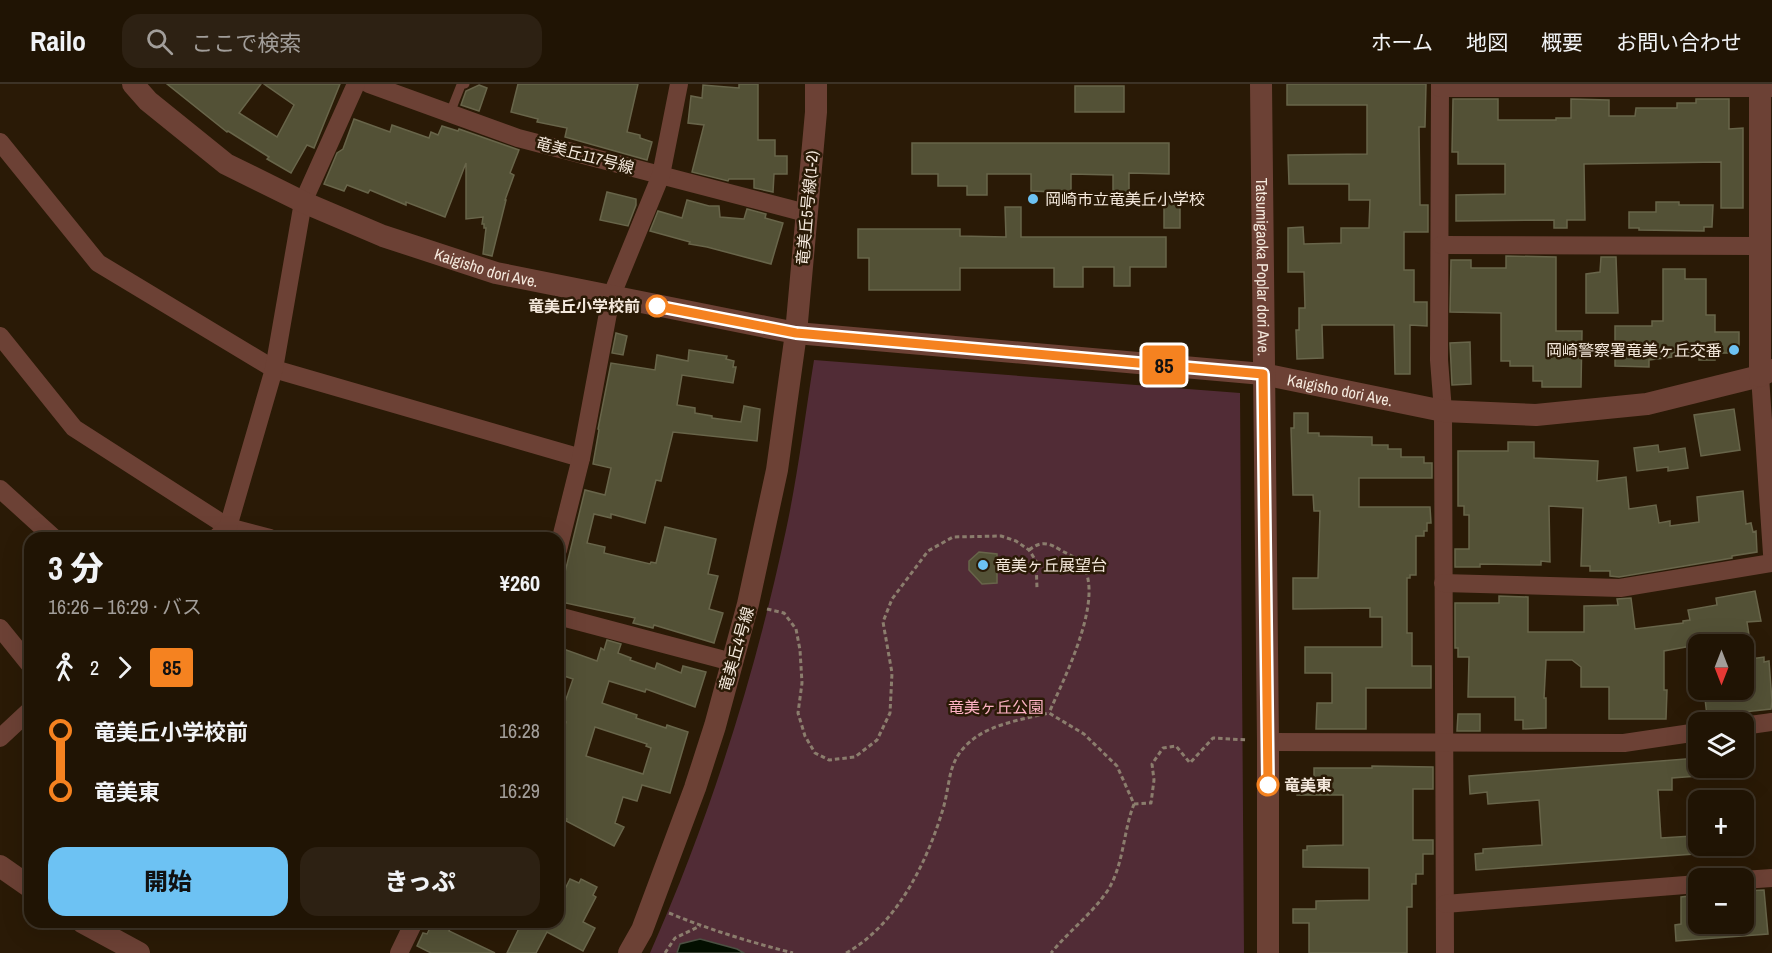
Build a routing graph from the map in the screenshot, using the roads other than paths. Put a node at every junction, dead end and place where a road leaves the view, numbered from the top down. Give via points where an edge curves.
1 (133, 84) edge
2 (356, 84) edge
3 (369, 84) edge
4 (465, 84) edge
5 (679, 84) edge
6 (816, 84) edge
7 (1261, 84) edge
8 (1440, 86) edge
9 (1764, 86) edge
10 (450, 113) junction
11 (0, 142) edge
12 (661, 175) junction
13 (303, 202) junction
14 (806, 213) junction
15 (1441, 245) junction
16 (1758, 246) junction
17 (611, 297) junction
18 (796, 333) junction
19 (0, 336) edge
20 (274, 369) junction
21 (1766, 373) edge
22 (1263, 374) junction
23 (1443, 411) junction
24 (581, 458) junction
25 (0, 489) edge
26 (47, 532) edge
27 (221, 532) edge
28 (222, 532) edge
29 (562, 532) edge
30 (1772, 554) edge
31 (1772, 563) edge
32 (1443, 584) junction
33 (564, 618) edge
34 (0, 628) edge
35 (24, 658) edge
36 (732, 662) junction
37 (24, 716) edge
38 (1772, 722) edge
39 (1754, 724) edge
40 (1688, 733) edge
41 (0, 738) edge
42 (1268, 742) junction
43 (1445, 744) junction
44 (0, 866) edge
45 (1772, 878) edge
46 (1754, 879) edge
47 (24, 883) edge
48 (1688, 885) edge
49 (1445, 904) junction
50 (93, 928) edge
51 (411, 928) edge
52 (139, 953) edge
53 (399, 953) edge
54 (629, 953) edge
55 (1268, 953) edge
56 (1445, 953) edge

1 - 13 street, Kaigisho dori Ave. via 148,101 226,164
2 - 13 street
3 - 10 street, 竜美丘117号線
4 - 10 lane via 461,85
5 - 12 street
6 - 14 street, 竜美丘5号線(1-2)
7 - 22 street, Tatsumigaoka Poplar dori Ave.
8 - 9 street
8 - 15 street
9 - 16 street
10 - 12 street, 竜美丘117号線 via 518,138
11 - 20 street via 98,263
12 - 14 street, 竜美丘117号線
12 - 17 street
13 - 17 street, Kaigisho dori Ave. via 383,236 496,273
13 - 20 street
14 - 18 street, 竜美丘5号線(1-2)
15 - 16 street
15 - 23 street via 1439,360
16 - 21 street
17 - 18 street, Kaigisho dori Ave.
17 - 24 street
18 - 22 street, Kaigisho dori Ave.
18 - 36 street, 竜美丘4号線 via 777,470
19 - 27 street via 74,428
20 - 24 street
20 - 28 street
21 - 23 street, Kaigisho dori Ave. via 1647,404 1536,415
21 - 30 street
22 - 23 street, Kaigisho dori Ave.
22 - 42 street, Tatsumigaoka Poplar dori Ave.
23 - 32 street
24 - 29 street
25 - 26 street
31 - 32 street via 1620,588
32 - 43 street
33 - 36 street
34 - 35 street
36 - 54 street, 竜美丘4号線 via 695,788 642,930
37 - 41 street
38 - 39 street
40 - 43 street via 1624,743
42 - 43 street
42 - 55 street, Tatsumigaoka Poplar dori Ave.
43 - 49 street
44 - 47 street
45 - 46 street
48 - 49 street
49 - 56 street
50 - 52 street
51 - 53 street

